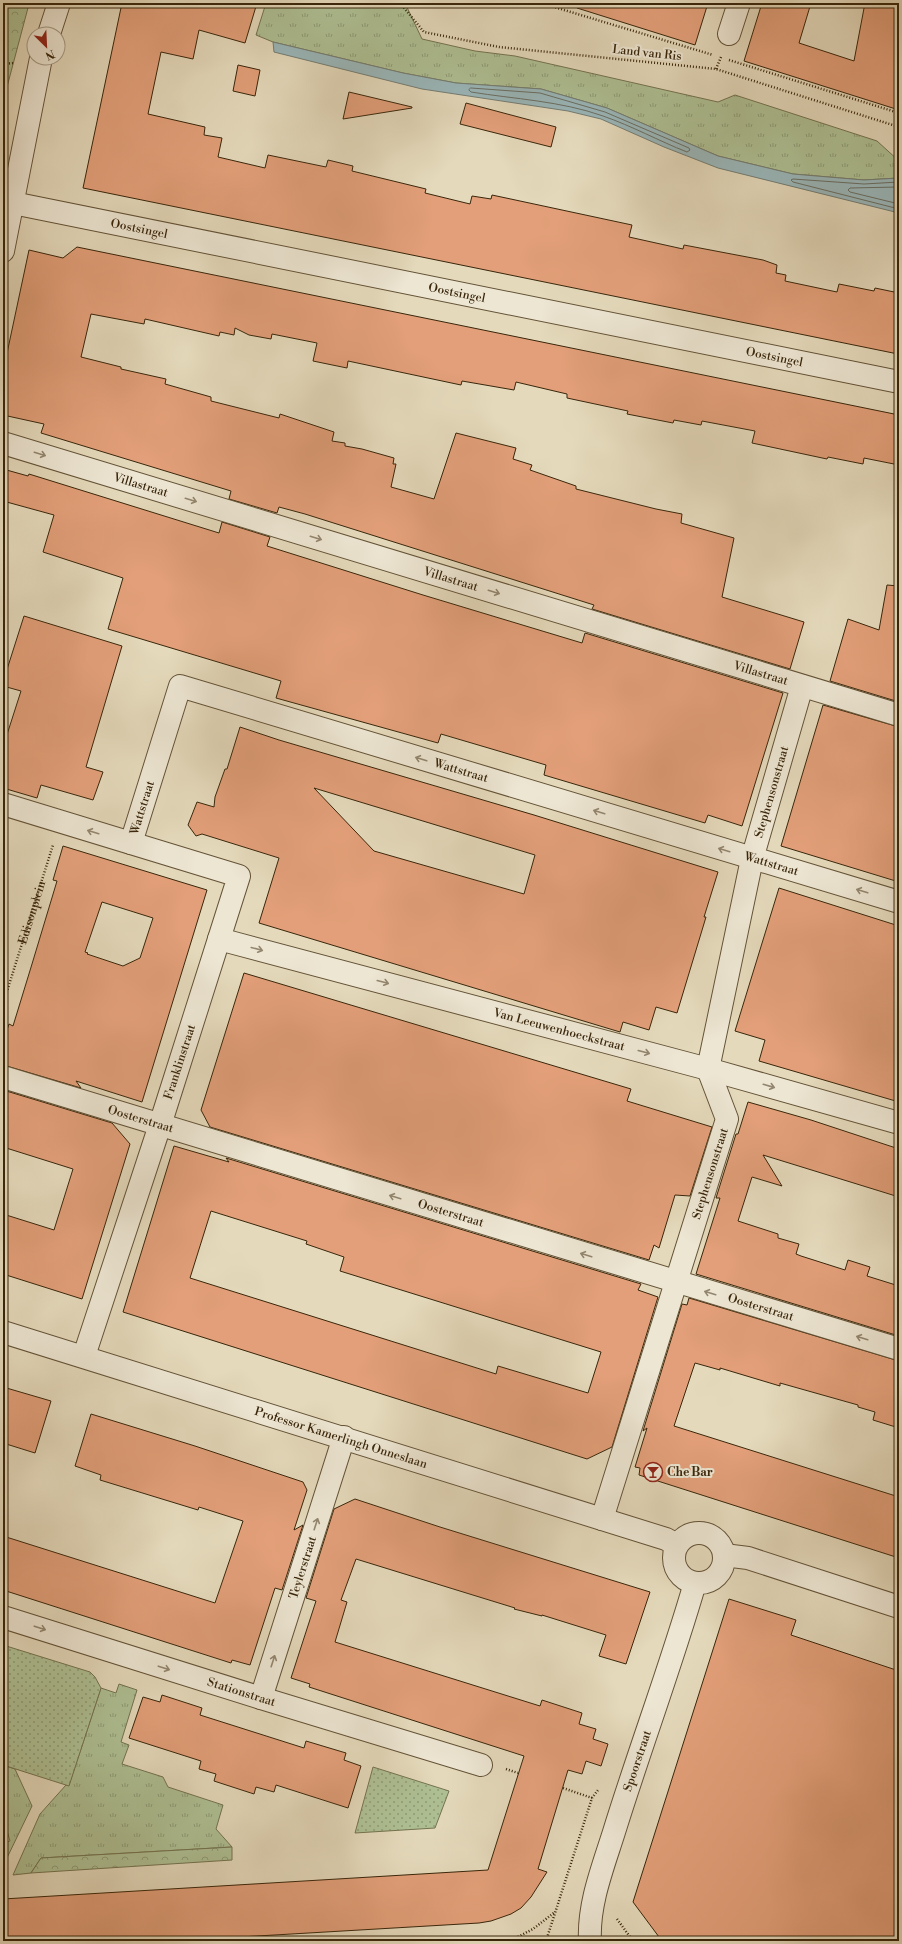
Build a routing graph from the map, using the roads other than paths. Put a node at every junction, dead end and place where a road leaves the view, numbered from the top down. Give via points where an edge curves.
1 (59, 3) edge
2 (739, 3) edge
3 (52, 26) edge
4 (729, 34) dead end
5 (39, 66) edge
6 (8, 202) edge
7 (3, 251) edge
8 (899, 382) edge
9 (3, 442) edge
10 (802, 686) junction
11 (899, 716) edge
12 (3, 804) edge
13 (131, 843) junction
14 (752, 859) junction
15 (899, 902) edge
16 (219, 939) junction
17 (708, 1069) junction
18 (3, 1077) edge
19 (899, 1123) edge
20 (160, 1125) junction
21 (677, 1283) junction
22 (3, 1332) edge
23 (899, 1349) edge
24 (84, 1356) junction
25 (344, 1437) junction
26 (602, 1519) junction
27 (677, 1545) junction
28 (724, 1555) junction
29 (695, 1583) junction
30 (899, 1606) edge
31 (3, 1617) edge
32 (261, 1698) junction
33 (481, 1765) dead end
34 (590, 1941) edge

1 - 3 street
2 - 4 street
5 - 6 street
6 - 7 street
6 - 8 street, Oostsingel
9 -> 10 street, Villastraat
10 - 11 street, Villastraat
10 - 14 street, Stephensonstraat
13 -> 12 street
14 -> 13 street, Wattstraat via 180,686
13 - 16 street, Franklinstraat via 239,876
15 -> 14 street, Wattstraat
14 - 17 street, Stephensonstraat
16 -> 17 street, Van Leeuwenhoeckstraat
16 - 20 street, Franklinstraat
17 -> 19 street, Van Leeuwenhoeckstraat
17 - 21 street, Stephensonstraat via 727,1119
18 - 20 street, Oosterstraat
21 -> 20 street, Oosterstraat
20 - 24 street, Franklinstraat
23 -> 21 street, Oosterstraat
21 - 26 street, Stephensonstraat
22 - 24 street, Professor Kamerlingh Onneslaan
24 - 25 street, Professor Kamerlingh Onneslaan
25 - 26 street, Professor Kamerlingh Onneslaan
32 -> 25 street, Teylerstraat
26 - 27 street, Professor Kamerlingh Onneslaan via 666,1539
27 - 28 street via 691,1534 708,1534 718,1543
27 - 29 street via 674,1553 676,1569 687,1580
28 - 29 street via 716,1576 703,1583
28 - 30 street via 748,1558
29 - 34 street, Spoorstraat via 596,1891 589,1926
31 -> 32 street, Stationstraat
32 - 33 street, Stationstraat

